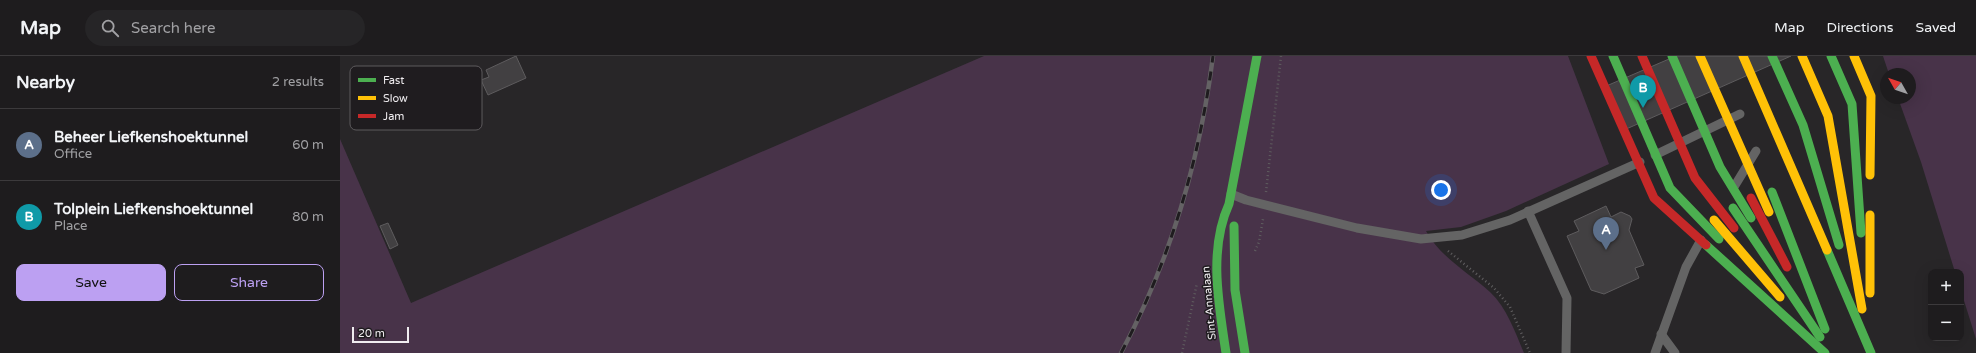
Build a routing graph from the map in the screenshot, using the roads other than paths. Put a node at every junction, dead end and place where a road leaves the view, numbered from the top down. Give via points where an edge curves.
1 (1256, 56) edge
2 (1591, 56) edge
3 (1613, 56) edge
4 (1642, 56) edge
5 (1672, 56) edge
6 (1700, 56) edge
7 (1743, 56) edge
8 (1772, 56) edge
9 (1802, 56) edge
10 (1831, 56) edge
11 (1854, 56) edge
12 (1740, 115) dead end
13 (1728, 120) junction
14 (1704, 131) junction
15 (1680, 143) junction
16 (1754, 147) joint
17 (1773, 149) dead end
18 (1846, 150) dead end
19 (1655, 154) junction
20 (1638, 162) junction
21 (1748, 164) junction
22 (1762, 165) dead end
23 (1734, 167) dead end
24 (1828, 173) dead end
25 (1767, 180) dead end
26 (1810, 183) dead end
27 (1870, 183) dead end
28 (1743, 184) junction
29 (1733, 188) junction
30 (1232, 194) junction
31 (1726, 199) junction
32 (1229, 204) junction
33 (1870, 206) dead end
34 (1720, 209) junction
35 (1528, 211) junction
36 (1712, 217) junction
37 (1708, 228) junction
38 (1701, 241) junction
39 (1841, 252) dead end
40 (1845, 266) dead end
41 (1661, 334) junction
42 (1830, 350) edge
43 (1870, 350) edge
44 (1226, 353) edge
45 (1245, 353) edge
46 (1566, 353) edge
47 (1655, 353) edge
48 (1675, 353) edge

1 - 30 main road, Sint-Annalaan
2 - 20 main road
3 - 19 main road
4 - 15 main road
5 - 14 main road
6 - 13 main road
7 - 43 main road
8 - 39 main road via 1803,126
9 - 43 main road via 1828,116
10 - 43 main road via 1852,104
11 - 27 main road via 1871,96
12 - 13 lane
13 - 14 lane
13 - 21 main road
14 - 15 lane
14 - 29 main road via 1720,167
15 - 19 lane
15 - 34 main road via 1695,178
16 - 21 lane
16 - 22 main road
17 - 43 main road
18 - 43 main road
19 - 20 lane
19 - 37 main road via 1670,188
20 - 35 lane
20 - 38 main road via 1654,198
21 - 28 lane
21 - 42 main road
23 - 28 main road
24 - 43 main road
25 - 42 main road
26 - 43 main road
28 - 29 lane
28 - 42 main road
29 - 31 lane
29 - 42 main road
30 - 32 main road, Sint-Annalaan
30 - 35 lane via 1246,200 1357,228 1420,239 1462,235 1510,220
31 - 34 lane
31 - 42 main road
32 - 44 main road, Sint-Annalaan via 1223,213 1217,255 1219,302
32 - 45 main road via 1234,213 1233,256 1239,324
33 - 43 main road
34 - 36 lane
34 - 42 main road
35 - 46 lane via 1567,298
36 - 37 lane
36 - 42 main road
37 - 38 lane
37 - 42 main road
38 - 41 lane via 1686,267
38 - 42 main road
40 - 43 main road
41 - 47 lane
41 - 48 lane

